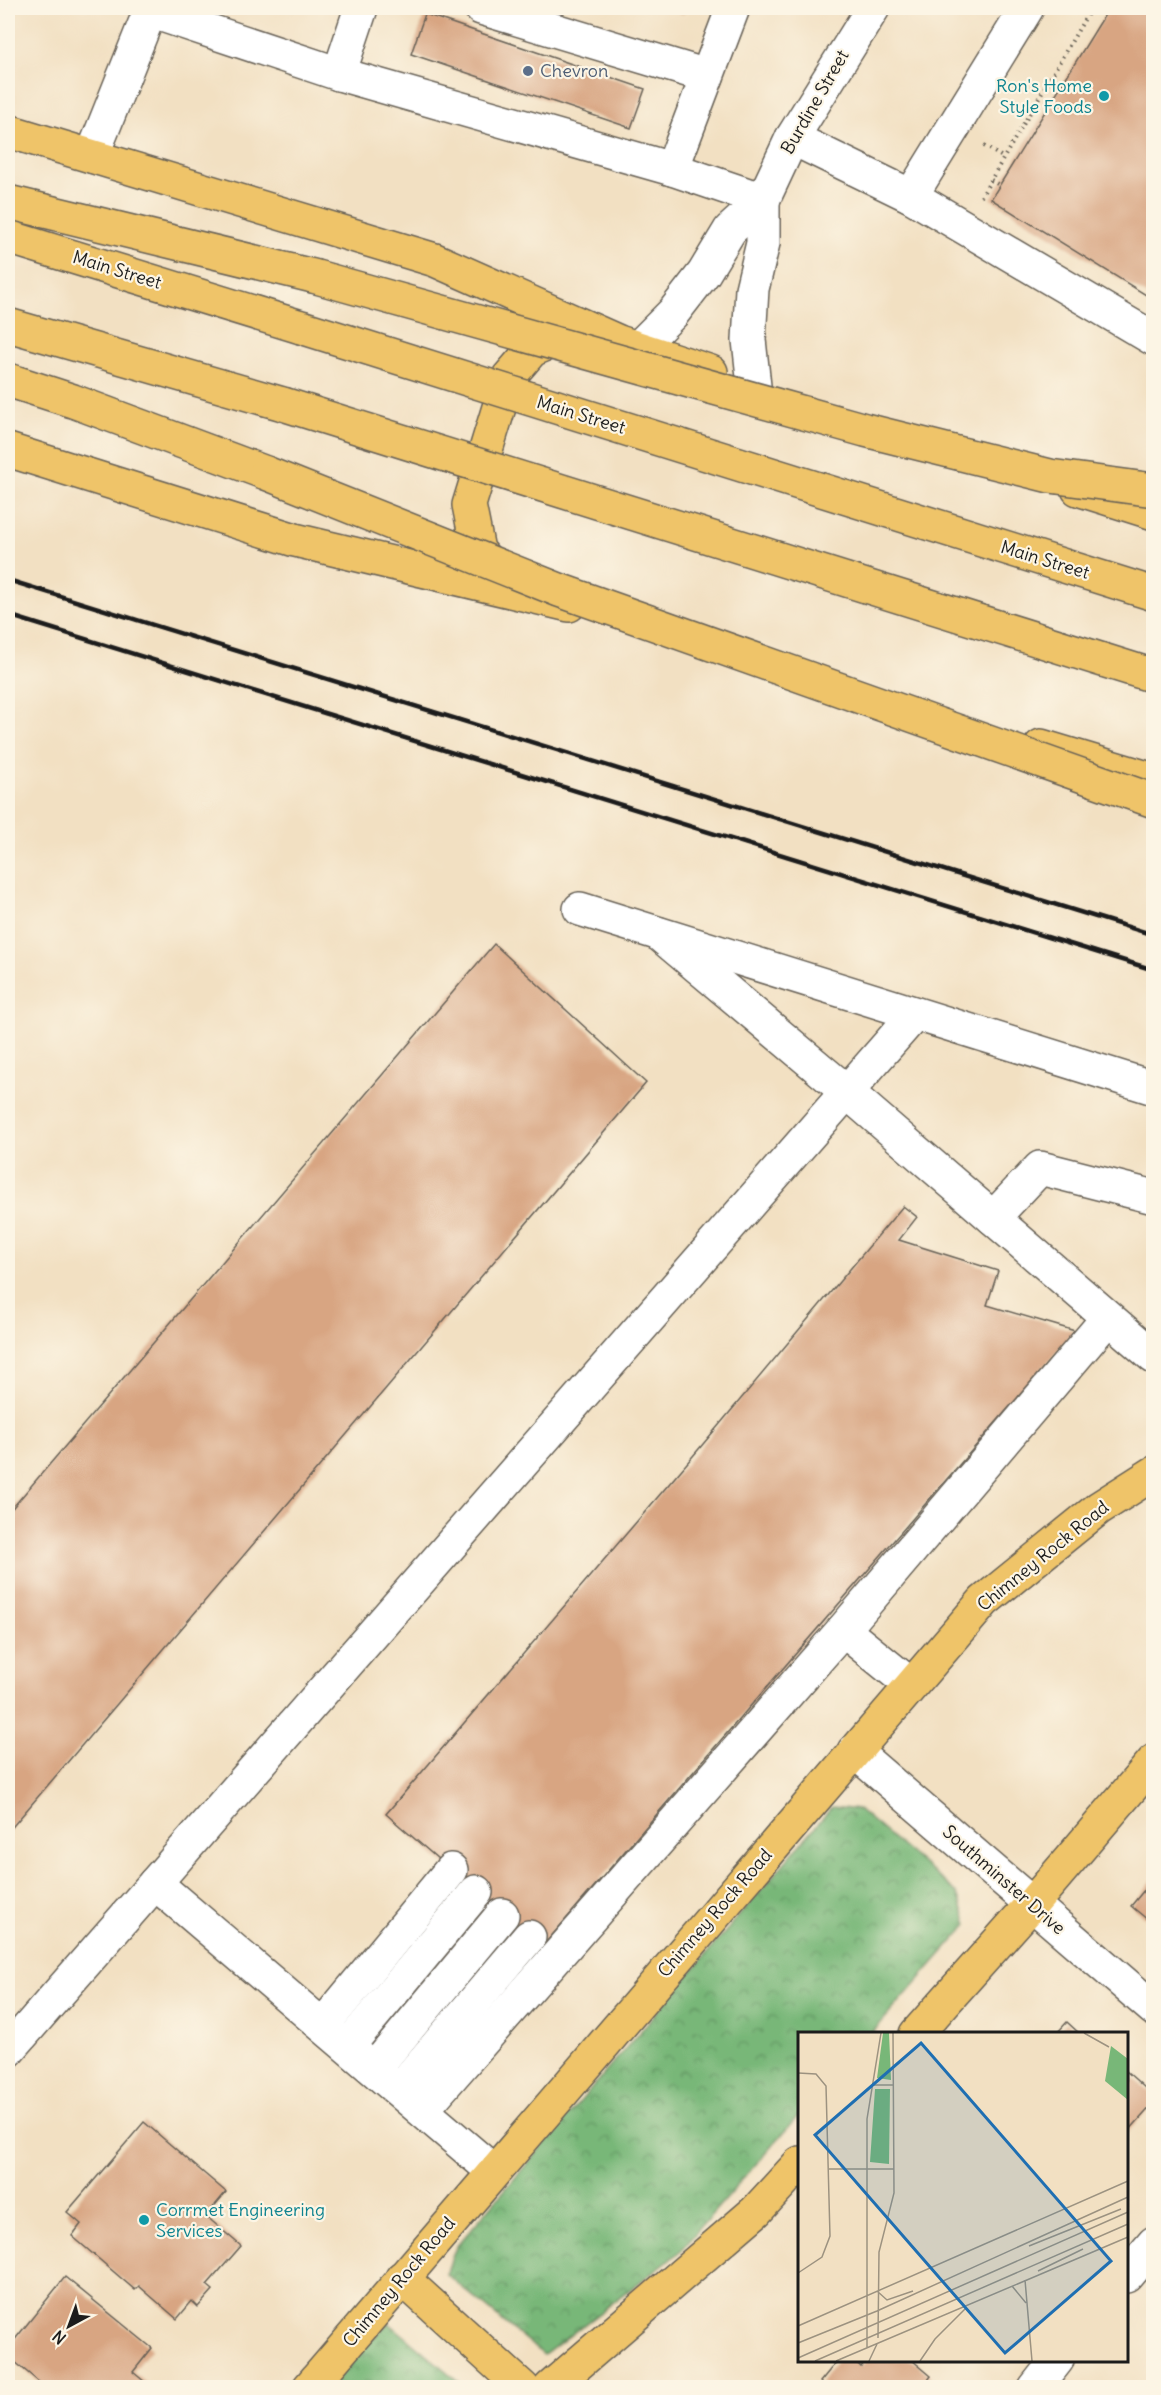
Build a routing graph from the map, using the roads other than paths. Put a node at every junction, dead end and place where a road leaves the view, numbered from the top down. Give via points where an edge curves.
1 (361, 8) edge
2 (481, 8) edge
3 (733, 8) edge
4 (873, 8) edge
5 (1027, 8) edge
6 (339, 74) junction
7 (707, 76) junction
8 (8, 131) edge
9 (792, 138) junction
10 (92, 156) junction
11 (672, 170) junction
12 (911, 196) junction
13 (763, 200) junction
14 (8, 202) edge
15 (8, 237) edge
16 (8, 325) edge
17 (1154, 339) edge
18 (629, 345) junction
19 (8, 380) edge
20 (754, 387) junction
21 (8, 450) edge
22 (1154, 490) edge
23 (1154, 513) edge
24 (1154, 594) edge
25 (536, 597) junction
26 (1154, 676) edge
27 (1154, 780) edge
28 (1154, 801) edge
29 (580, 909) dead end
30 (659, 934) junction
31 (915, 1014) junction
32 (1154, 1088) edge
33 (847, 1092) junction
34 (1154, 1197) edge
35 (993, 1218) junction
36 (1108, 1318) junction
37 (1154, 1357) edge
38 (1154, 1473) edge
39 (843, 1630) junction
40 (911, 1685) junction
41 (854, 1751) junction
42 (1154, 1761) edge
43 (451, 1870) dead end
44 (155, 1883) junction
45 (476, 1892) dead end
46 (1032, 1904) junction
47 (502, 1915) dead end
48 (529, 1937) dead end
49 (1154, 2009) edge
50 (322, 2025) junction
51 (918, 2032) edge
52 (348, 2046) junction
53 (8, 2051) edge
54 (374, 2069) junction
55 (411, 2100) junction
56 (798, 2165) edge
57 (493, 2171) junction
58 (1154, 2243) edge
59 (1128, 2274) edge
60 (402, 2278) junction
61 (1056, 2362) edge
62 (309, 2388) edge
63 (523, 2388) edge
64 (550, 2388) edge
65 (1035, 2388) edge

1 - 6 street
2 - 7 street
3 - 7 street
4 - 9 street, Burdine Street
5 - 12 street
6 - 10 street via 150,11
6 - 11 street
7 - 11 street
8 - 10 main road
9 - 12 street
9 - 13 street, Burdine Street
10 - 18 main road via 435,260
11 - 13 street
12 - 17 street
13 - 18 street, Burdine Street via 730,230 673,313
13 - 20 street, Burdine Street via 763,243 752,289 749,340
14 - 22 main road, bridge via 313,276 865,430 1050,476
15 - 24 main road, Main Street, bridge
16 - 26 main road, bridge via 283,404
18 - 20 main road
18 - 25 main road via 566,335 532,350 508,378 469,505 478,550 499,576
19 - 28 main road, bridge via 266,473 558,590
20 - 23 main road
21 - 25 main road via 296,540
25 - 27 main road via 614,615
29 - 30 street
30 - 31 street
30 - 33 street
31 - 32 street
31 - 33 street
33 - 35 street
33 - 44 street
34 - 35 street via 1040,1168
35 - 36 street
36 - 37 street
36 - 39 street
38 - 40 main road, Chimney Rock Road via 1098,1508 984,1601
39 - 40 street
39 - 55 street
40 - 41 main road, Chimney Rock Road
41 - 46 street, Southminster Drive
41 - 57 main road, Chimney Rock Road
42 - 46 main road
43 - 50 street
44 - 50 street
44 - 53 street
45 - 52 street
46 - 49 street, Southminster Drive
46 - 51 main road
47 - 54 street
48 - 55 street
50 - 52 street
52 - 54 street
54 - 55 street
55 - 57 street
56 - 64 main road via 756,2211
57 - 60 main road, Chimney Rock Road
58 - 59 street
60 - 62 main road, Chimney Rock Road
60 - 63 main road
61 - 65 street

